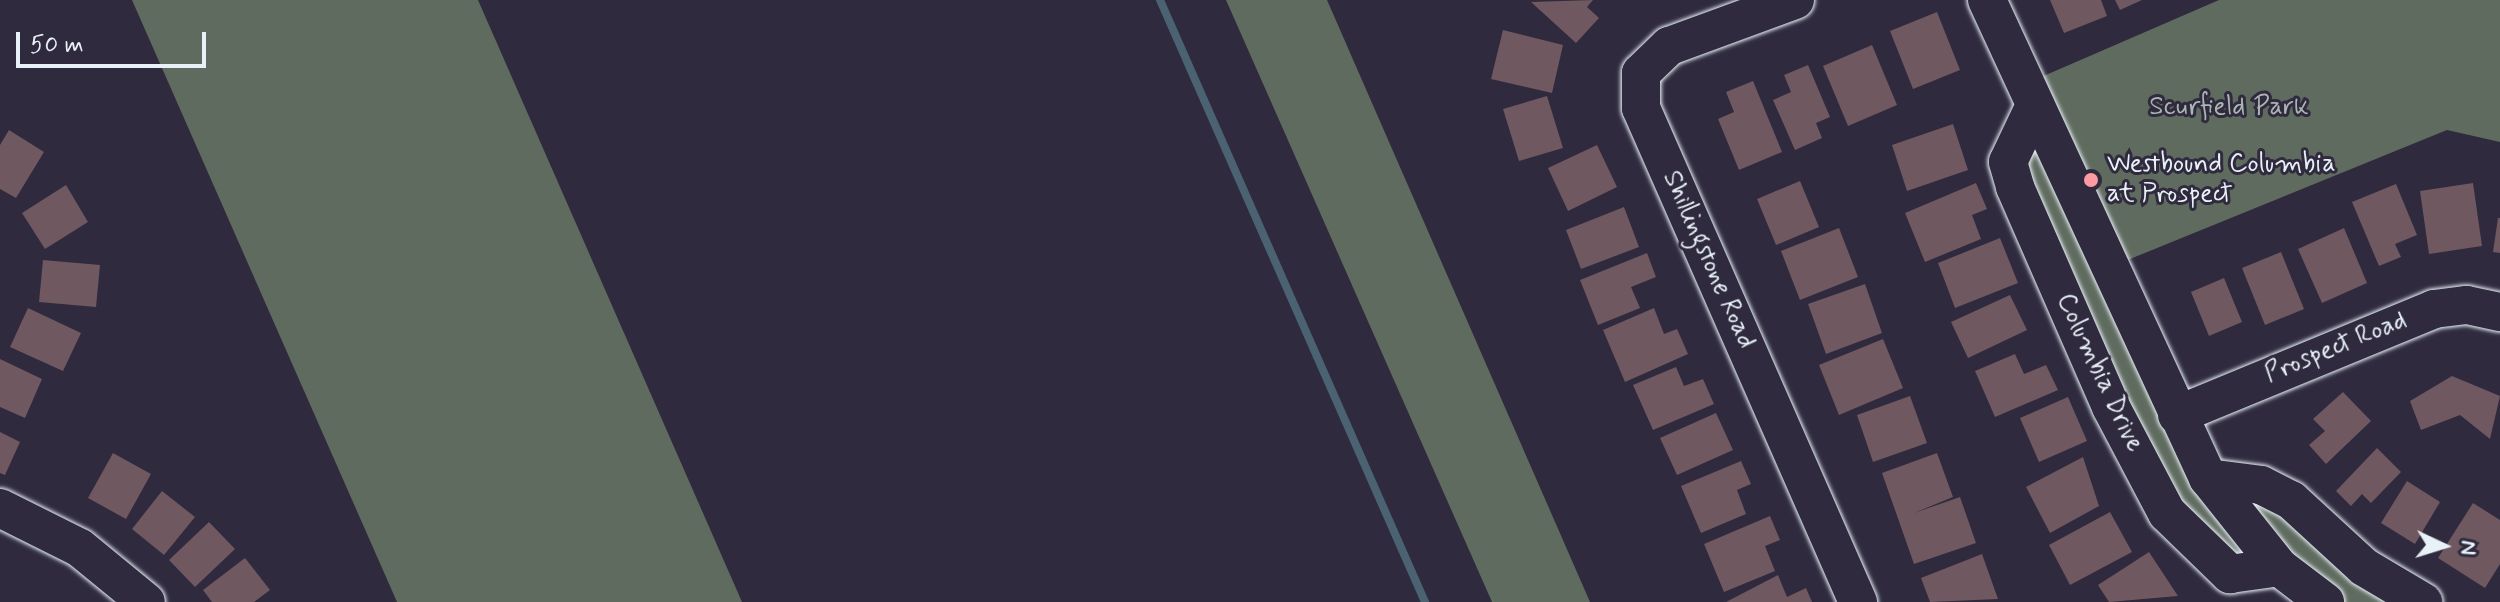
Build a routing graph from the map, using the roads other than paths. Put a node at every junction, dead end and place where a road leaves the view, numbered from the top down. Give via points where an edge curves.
1 (1795, 0) edge
2 (1987, 0) edge
3 (2035, 105) junction
4 (2500, 312) edge
5 (2177, 415) junction
6 (2208, 478) junction
7 (0, 508) edge
8 (2279, 567) junction
9 (146, 602) edge
10 (1858, 602) edge
11 (2325, 602) edge
12 (2423, 602) edge

1 - 10 street, Shillingstone Road via 1669,46 1641,73 1641,108
2 - 3 street, Columbia Drive
3 - 5 street, Columbia Drive
3 - 8 street, Columbia Drive via 2008,162 2015,187 2153,487 2167,513 2230,574
4 - 5 street, Prospect Road via 2467,305 2434,309
5 - 6 street, Columbia Drive
6 - 8 street, Columbia Drive
6 - 12 street via 2261,485 2291,500 2364,567
7 - 9 street via 80,548
8 - 11 street, Columbia Drive

